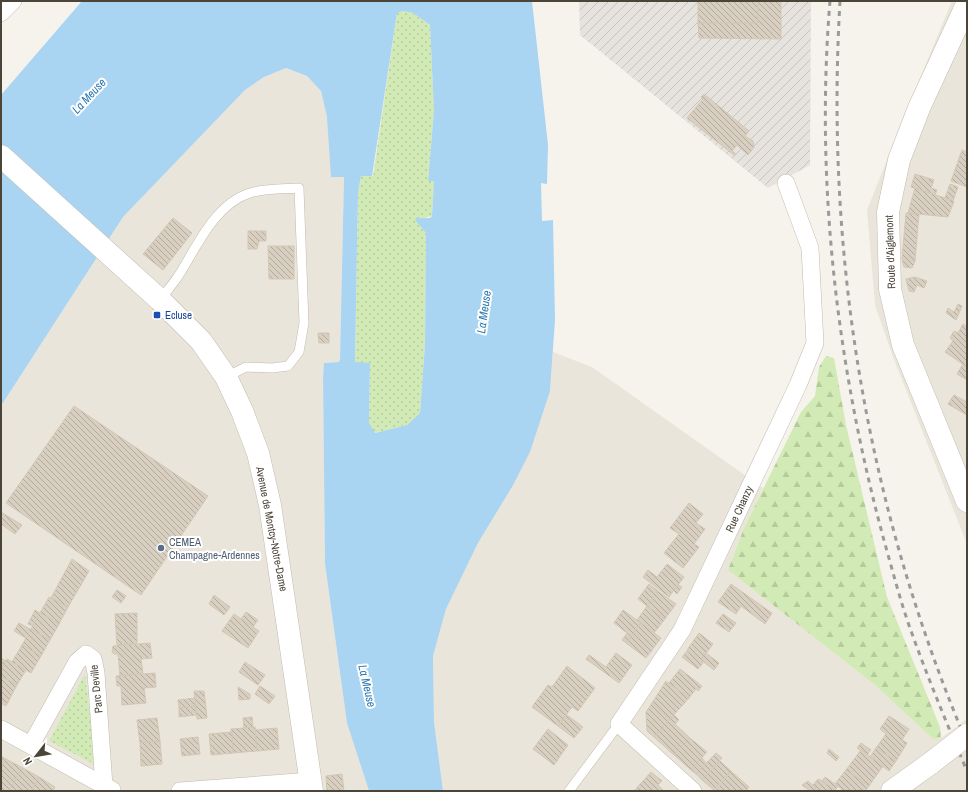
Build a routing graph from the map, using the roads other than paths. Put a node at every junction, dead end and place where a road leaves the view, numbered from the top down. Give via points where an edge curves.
1 (13, 1) edge
2 (967, 4) edge
3 (1, 13) edge
4 (1, 156) edge
5 (786, 183) dead end
6 (160, 300) junction
7 (226, 376) junction
8 (967, 500) edge
9 (619, 724) junction
10 (1, 729) edge
11 (967, 735) edge
12 (31, 745) junction
13 (311, 786) edge
14 (109, 788) edge
15 (180, 791) edge
16 (569, 791) edge
17 (693, 791) edge
18 (892, 791) edge

1 - 3 street
2 - 8 street, Route d'Aiglemont via 919,108 899,160 888,212 890,288 903,345
4 - 6 street, Avenue de Montcy-Notre-Dame
5 - 9 street, Rue Chanzy via 810,248 815,343 798,385 682,630
6 - 7 street, Avenue de Montcy-Notre-Dame via 201,341
6 - 7 lane via 176,280 210,225 227,206 249,193 268,189 299,188 304,323 299,352 288,366 246,367
7 - 13 street, Avenue de Montcy-Notre-Dame via 258,453 270,505
9 - 16 lane
9 - 17 street
10 - 12 street, Parc Deville
11 - 18 street, bridge
12 - 14 street, Parc Deville
12 - 14 street, Parc Deville via 77,662 86,654 93,659 96,673
13 - 15 street

